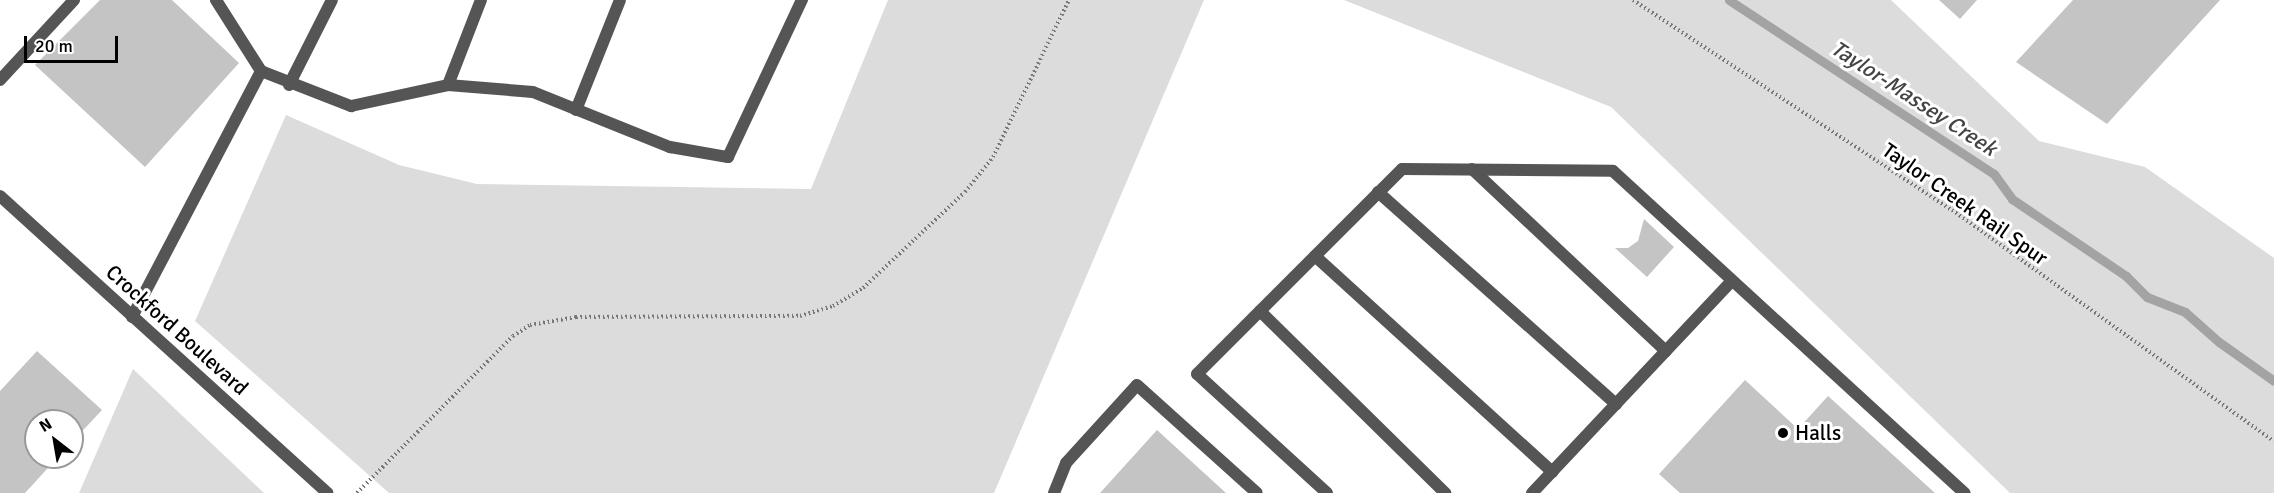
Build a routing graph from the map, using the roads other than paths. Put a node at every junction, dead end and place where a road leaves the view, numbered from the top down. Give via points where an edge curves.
1 (74, 0) edge
2 (216, 0) edge
3 (332, 0) edge
4 (481, 0) edge
5 (620, 0) edge
6 (802, 0) edge
7 (261, 71) junction
8 (0, 80) edge
9 (290, 85) junction
10 (448, 85) junction
11 (576, 110) junction
12 (1472, 169) junction
13 (1378, 192) junction
14 (0, 196) edge
15 (1315, 256) junction
16 (1732, 281) junction
17 (1260, 311) junction
18 (132, 317) junction
19 (1666, 351) junction
20 (1616, 404) junction
21 (1552, 472) junction
22 (328, 493) edge
23 (1054, 493) edge
24 (1257, 493) edge
25 (1327, 493) edge
26 (1445, 493) edge
27 (1532, 493) edge
28 (1965, 493) edge

1 - 8 street
2 - 7 street
3 - 9 street
4 - 10 street
5 - 11 street
6 - 11 street via 728,157 670,147
7 - 9 street
7 - 18 street
9 - 10 street via 351,106
10 - 11 street via 532,92
12 - 13 street via 1402,169
12 - 16 street via 1613,171
12 - 19 street
13 - 15 street
13 - 20 street
14 - 18 street, Crockford Boulevard
15 - 17 street
15 - 21 street
16 - 19 street
16 - 28 street
17 - 25 street via 1197,374
17 - 26 street
18 - 22 street, Crockford Boulevard
19 - 20 street
20 - 21 street
21 - 27 street
23 - 24 street via 1066,463 1137,385

